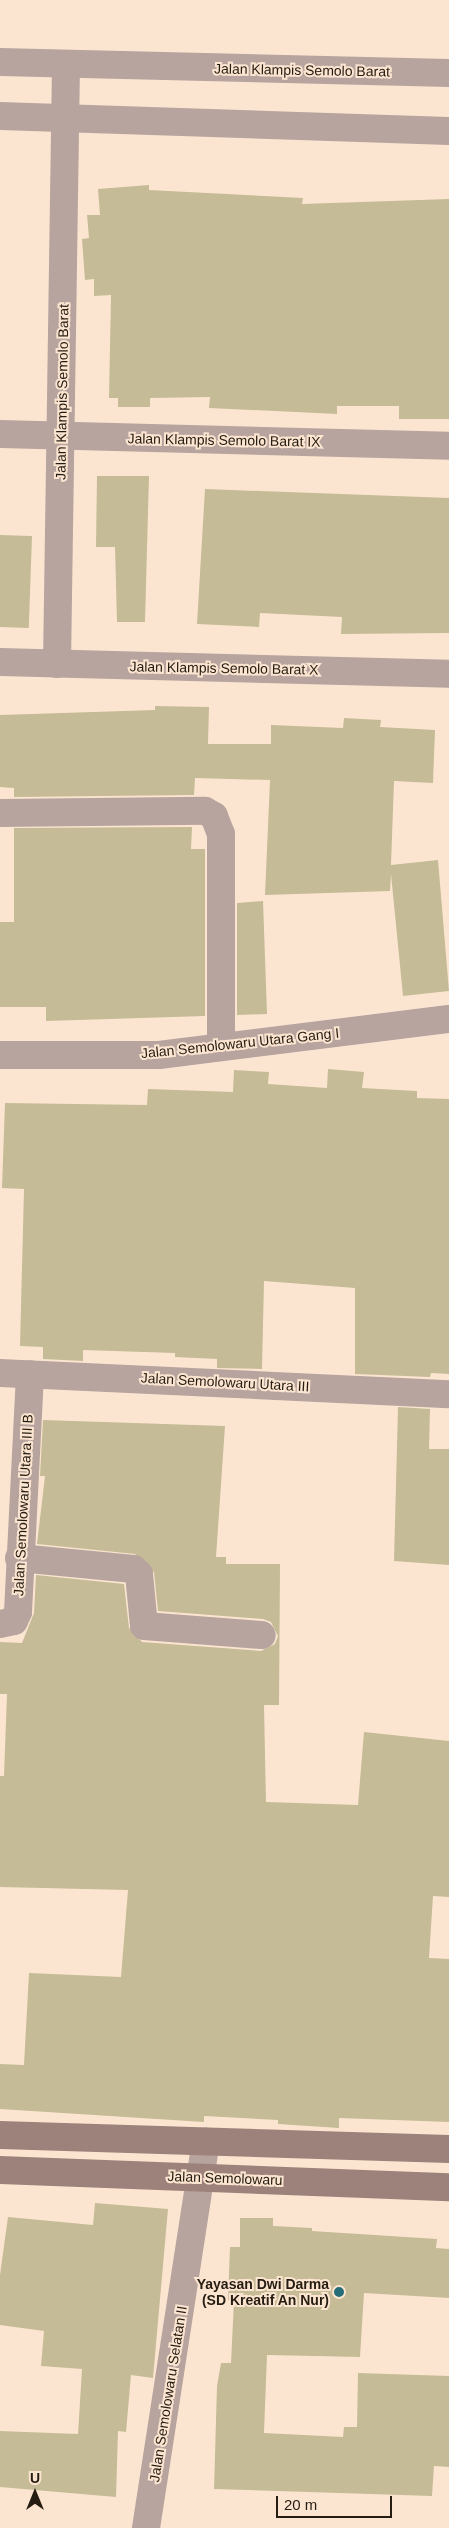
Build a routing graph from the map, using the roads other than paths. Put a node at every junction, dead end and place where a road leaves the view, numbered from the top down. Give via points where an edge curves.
1 (0, 62) edge
2 (66, 64) junction
3 (449, 73) edge
4 (0, 116) edge
5 (66, 119) junction
6 (449, 131) edge
7 (0, 434) edge
8 (62, 436) junction
9 (449, 446) edge
10 (0, 662) edge
11 (57, 664) junction
12 (449, 674) edge
13 (0, 813) edge
14 (449, 1019) edge
15 (221, 1046) junction
16 (0, 1055) edge
17 (0, 1373) edge
18 (30, 1374) junction
19 (449, 1394) edge
20 (19, 1558) junction
21 (0, 1624) edge
22 (262, 1635) dead end
23 (0, 2135) edge
24 (206, 2142) junction
25 (449, 2149) edge
26 (0, 2170) edge
27 (203, 2177) junction
28 (449, 2187) edge
29 (146, 2528) edge

1 - 2 street, Jalan Klampis Semolo Barat
2 - 3 street, Jalan Klampis Semolo Barat
2 - 5 street, Jalan Klampis Semolo Barat
4 - 5 street
5 - 6 street
5 - 8 street, Jalan Klampis Semolo Barat
7 - 8 street, Jalan Klampis Semolo Barat IX
8 - 9 street, Jalan Klampis Semolo Barat IX
8 - 11 street, Jalan Klampis Semolo Barat
10 - 11 street, Jalan Klampis Semolo Barat X
11 - 12 street, Jalan Klampis Semolo Barat X
13 - 15 street via 205,812 214,816 221,850
14 - 15 street, Jalan Semolowaru Utara Gang I
15 - 16 street, Jalan Semolowaru Utara Gang I via 159,1055
17 - 18 street, Jalan Semolowaru Utara III
18 - 19 street, Jalan Semolowaru Utara III
18 - 20 street, Jalan Semolowaru Utara III B
20 - 21 street, Jalan Semolowaru Utara III B via 18,1612 14,1621
20 - 22 street via 133,1569 139,1574 144,1626
23 - 24 main road
24 - 25 main road
24 - 27 street, Jalan Semolowaru Selatan II
26 - 27 main road, Jalan Semolowaru
27 - 28 main road, Jalan Semolowaru
27 - 29 street, Jalan Semolowaru Selatan II

